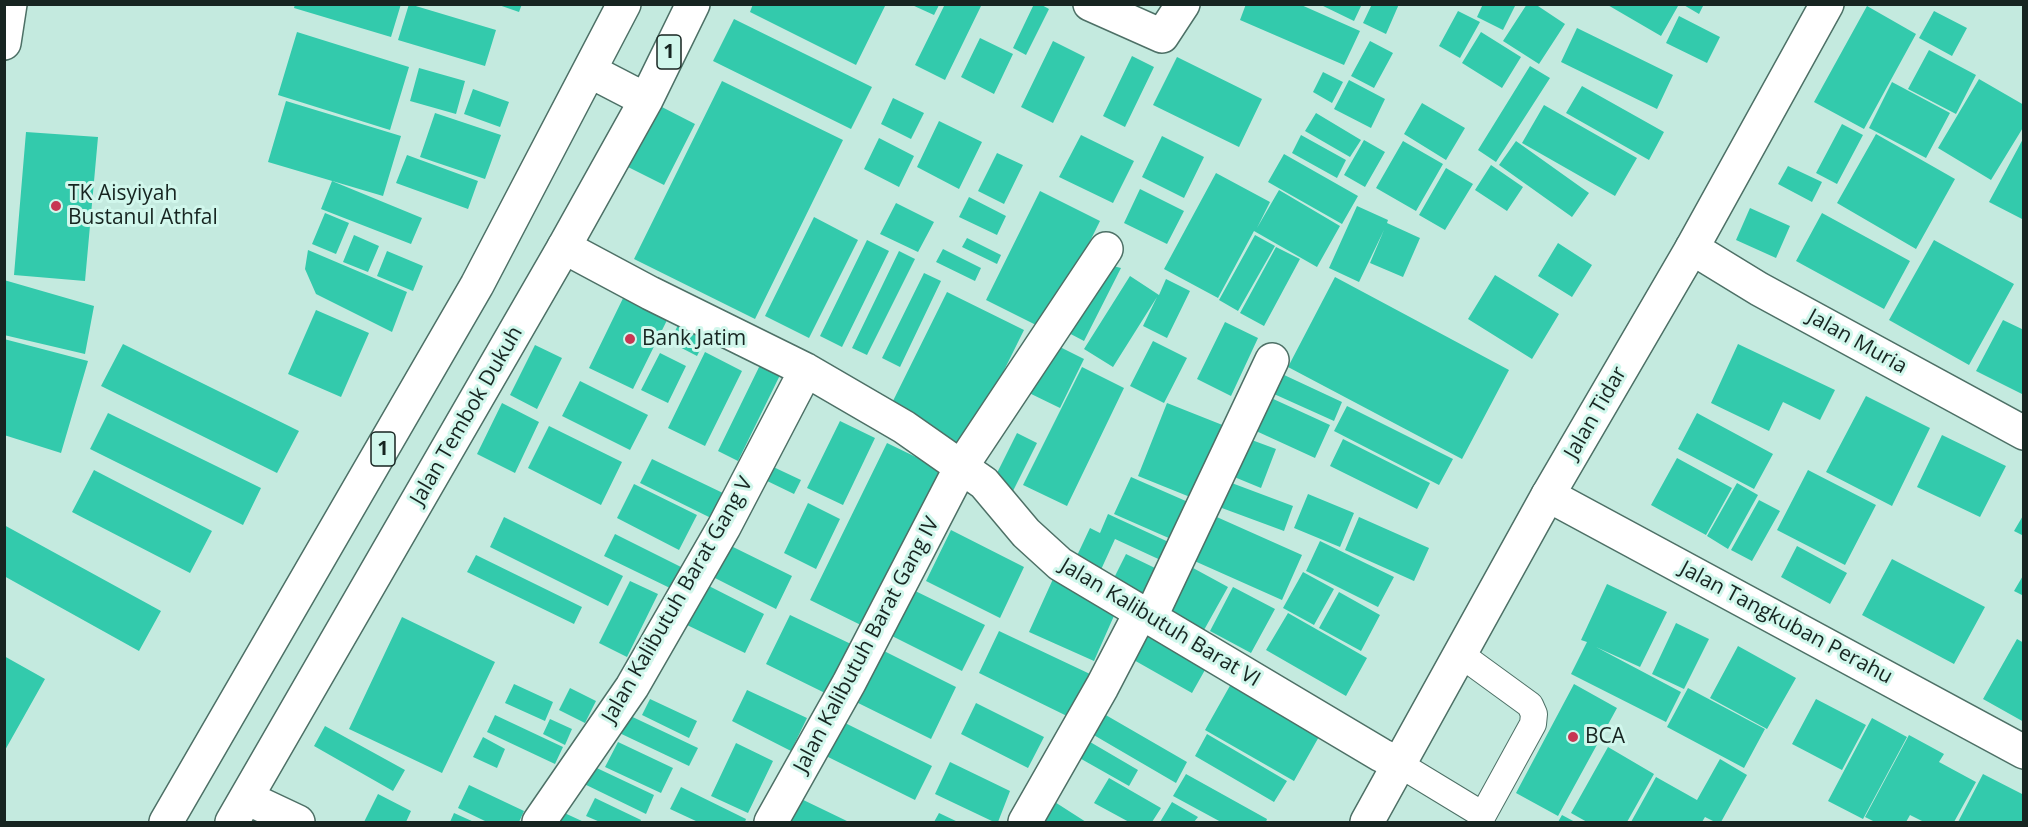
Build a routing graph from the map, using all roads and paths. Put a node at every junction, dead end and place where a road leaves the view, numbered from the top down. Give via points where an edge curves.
1 (10, 4) edge
2 (624, 4) edge
3 (693, 4) edge
4 (1090, 4) edge
5 (1183, 4) edge
6 (1827, 4) edge
7 (4, 44) edge
8 (590, 71) junction
9 (646, 100) junction
10 (564, 247) junction
11 (1692, 248) junction
12 (1106, 249) dead end
13 (1272, 360) dead end
14 (806, 370) junction
15 (2024, 433) edge
16 (961, 467) junction
17 (1548, 495) junction
18 (1146, 615) junction
19 (1460, 654) junction
20 (2024, 752) edge
21 (1399, 764) junction
22 (239, 810) edge
23 (1489, 819) edge
24 (166, 822) edge
25 (298, 822) edge
26 (539, 822) edge
27 (771, 822) edge
28 (1025, 822) edge
29 (1367, 822) edge

1 - 7 main road
2 - 8 main road, 1
3 - 9 main road, Jalan Tembok Dukuh / 1
4 - 5 main road via 1162,36
6 - 11 main road, Jalan Tidar
8 - 9 main road
8 - 24 main road, 1 via 477,285
9 - 10 main road, Jalan Tembok Dukuh / 1
10 - 14 main road, Jalan Kalibutuh Barat VI
10 - 22 main road, Jalan Tembok Dukuh / 1
11 - 15 main road, Jalan Muria
11 - 17 main road, Jalan Tidar
12 - 16 main road, Jalan Kalibutuh Barat Gang IV
13 - 18 main road
14 - 16 main road, Jalan Kalibutuh Barat VI via 904,427
14 - 26 main road, Jalan Kalibutuh Barat Gang V via 724,527 632,687
16 - 18 main road, Jalan Kalibutuh Barat VI via 984,483 1026,533 1060,564
16 - 27 main road, Jalan Kalibutuh Barat Gang IV
17 - 19 main road, Jalan Tidar
17 - 20 main road, Jalan Tangkuban Perahu
18 - 21 main road, Jalan Kalibutuh Barat VI
18 - 28 main road
19 - 21 main road, Jalan Tidar
19 - 23 lane via 1530,705 1534,714 1533,724
21 - 23 lane
21 - 29 main road, Jalan Tidar
22 - 25 main road

